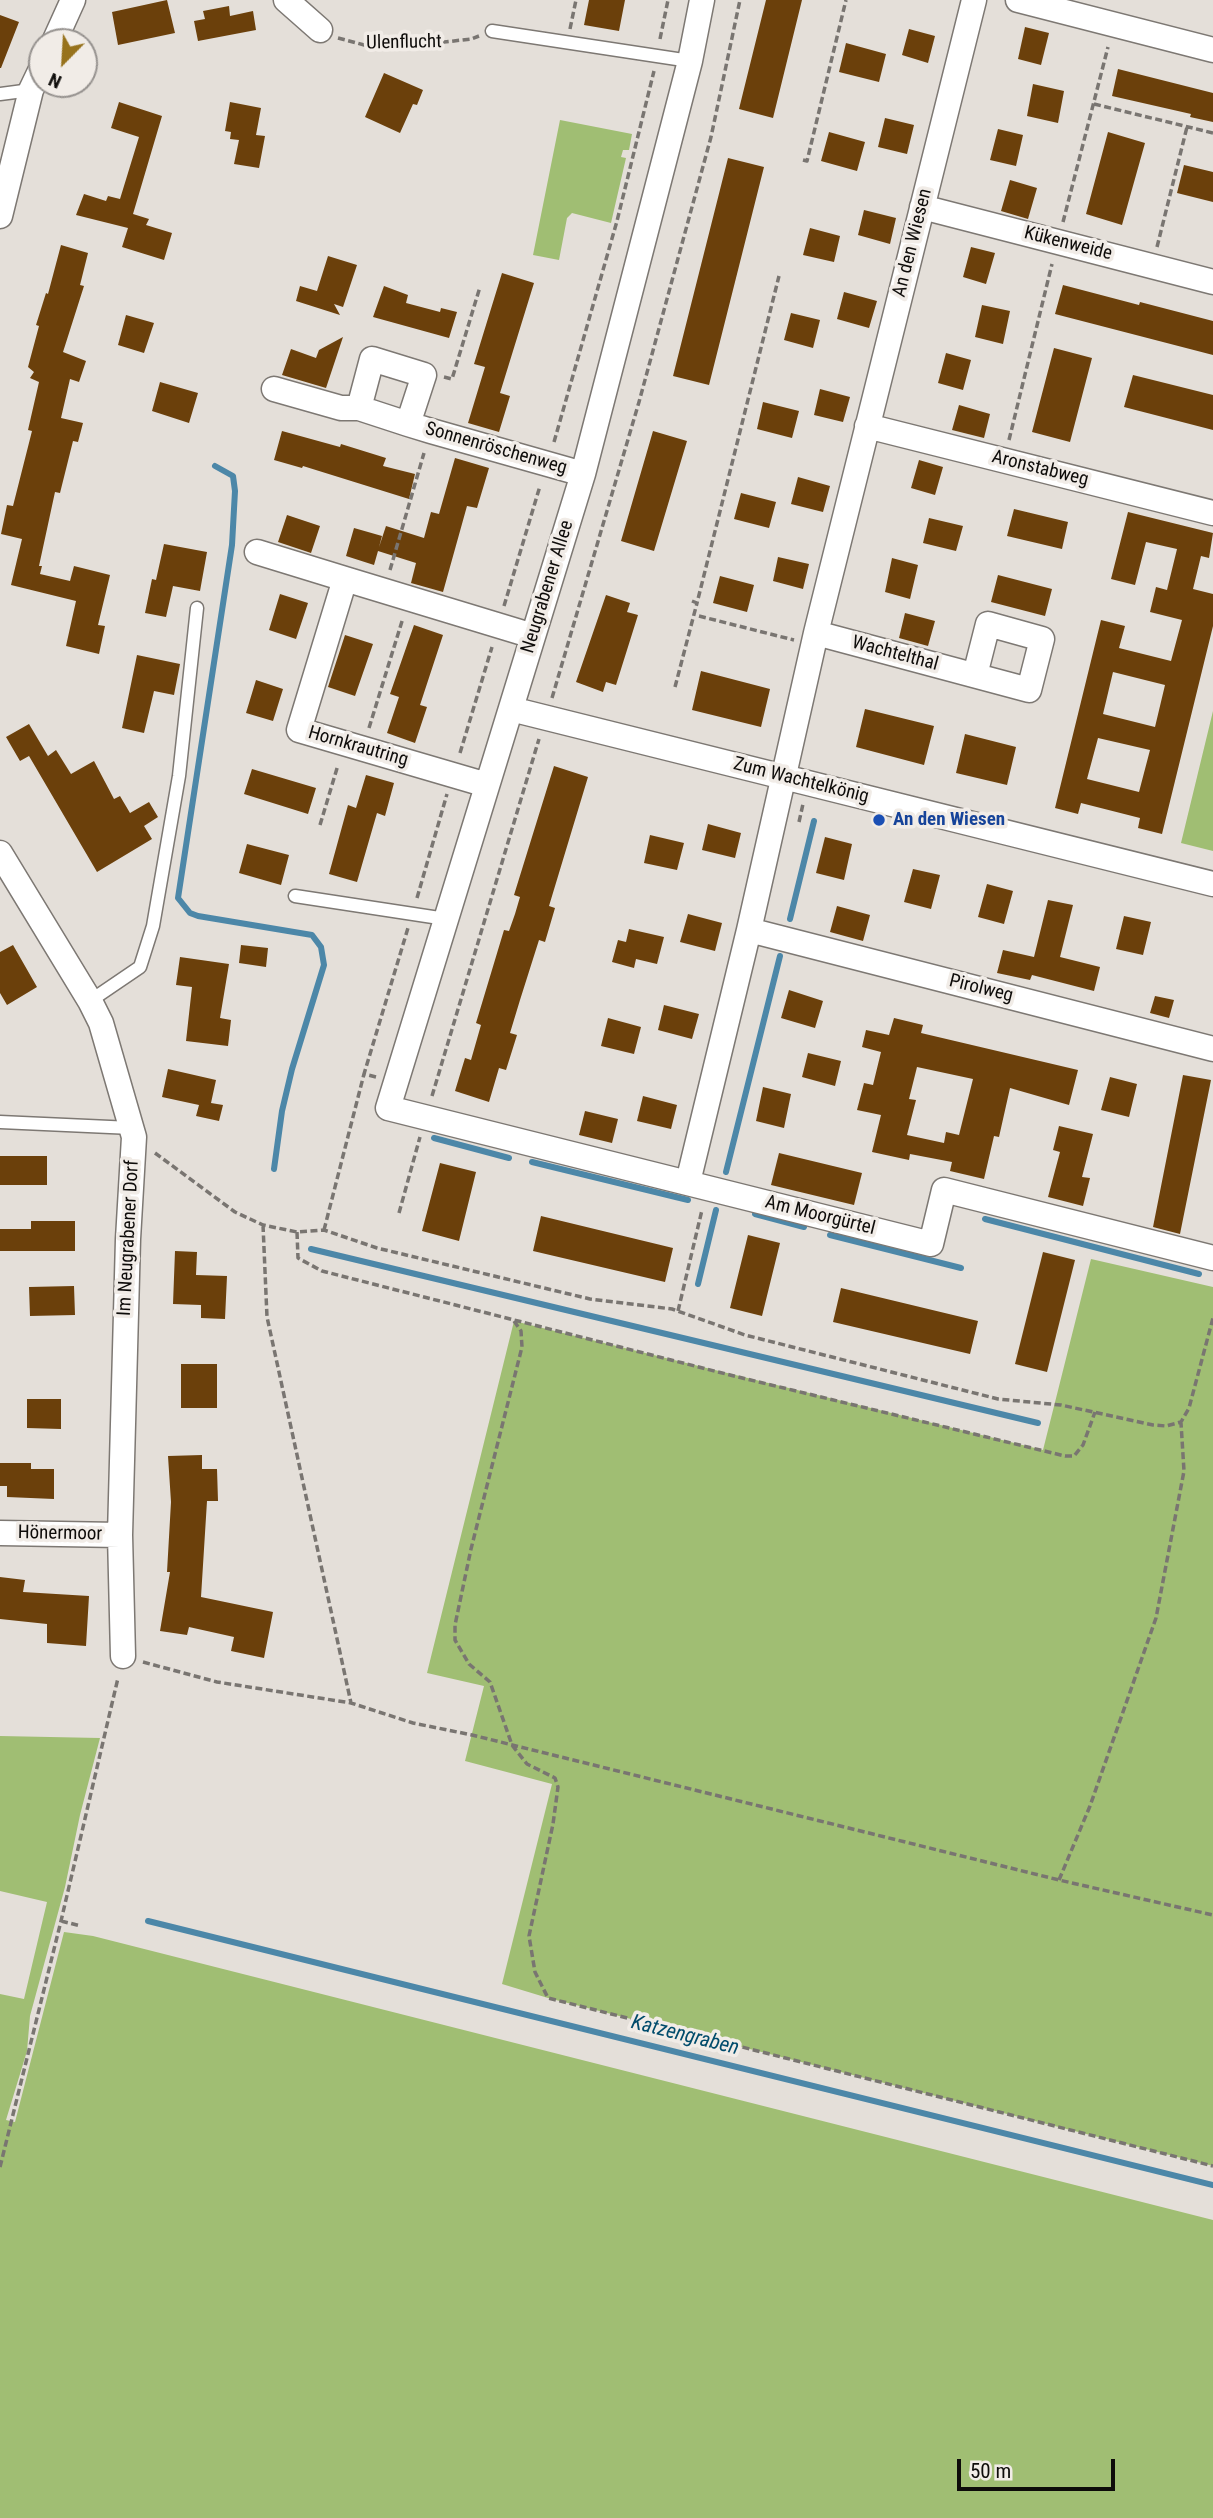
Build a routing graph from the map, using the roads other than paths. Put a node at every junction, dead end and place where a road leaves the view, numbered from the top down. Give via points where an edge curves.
1 (73, 0) edge
2 (286, 0) edge
3 (702, 0) edge
4 (974, 0) edge
5 (1017, 0) edge
6 (60, 28) edge
7 (320, 30) road end
8 (492, 31) road end
9 (1213, 50) edge
10 (690, 61) junction
11 (28, 90) edge
12 (0, 94) edge
13 (29, 98) edge
14 (922, 207) junction
15 (0, 216) edge
16 (1213, 282) edge
17 (274, 389) dead end
18 (359, 408) junction
19 (867, 426) junction
20 (420, 428) junction
21 (583, 474) junction
22 (1213, 513) edge
23 (257, 552) dead end
24 (345, 579) junction
25 (197, 608) dead end
26 (533, 636) junction
27 (814, 639) junction
28 (975, 676) dead end
29 (511, 709) junction
30 (782, 777) junction
31 (487, 785) junction
32 (0, 853) edge
33 (1213, 884) edge
34 (295, 897) dead end
35 (446, 919) junction
36 (749, 930) junction
37 (90, 1000) junction
38 (1213, 1049) edge
39 (388, 1108) joint
40 (0, 1122) edge
41 (133, 1132) junction
42 (688, 1182) junction
43 (1213, 1258) edge
44 (0, 1533) edge
45 (120, 1535) junction
46 (123, 1657) road end

1 - 6 street
2 - 7 street
3 - 10 street, Neugrabener Allee
4 - 14 street, An den Wiesen
5 - 9 street
8 - 10 lane
10 - 21 street, Neugrabener Allee
11 - 12 lane
13 - 15 street
14 - 16 street, Kükenweide
14 - 19 street, An den Wiesen
17 - 18 street, Sonnenröschenweg via 341,408
18 - 20 street, Sonnenröschenweg
18 - 20 street, Sonnenröschenweg via 372,359 424,375
19 - 22 street, Aronstabweg
19 - 27 street, An den Wiesen
20 - 21 street, Sonnenröschenweg
21 - 26 street, Neugrabener Allee
23 - 24 street
24 - 26 street
24 - 31 street, Hornkrautring via 299,730
25 - 37 lane via 179,776 153,926 140,967
26 - 29 street, Neugrabener Allee
27 - 28 street, Wachtelthal
27 - 30 street, An den Wiesen
29 - 30 street, Zum Wachtelkönig
29 - 31 street, Neugrabener Allee
30 - 33 street, Zum Wachtelkönig
30 - 36 street, An den Wiesen
31 - 35 street, Neugrabener Allee
32 - 37 street, Im Neugrabener Dorf
34 - 35 lane
35 - 39 street, Neugrabener Allee
36 - 38 street, Pirolweg
36 - 42 street, An den Wiesen
37 - 41 street, Im Neugrabener Dorf
39 - 42 street, Am Moorgürtel
40 - 41 lane
41 - 45 street, Im Neugrabener Dorf
42 - 43 street, Am Moorgürtel via 931,1244 944,1190
44 - 45 street, Hönermoor
45 - 46 street, Im Neugrabener Dorf

